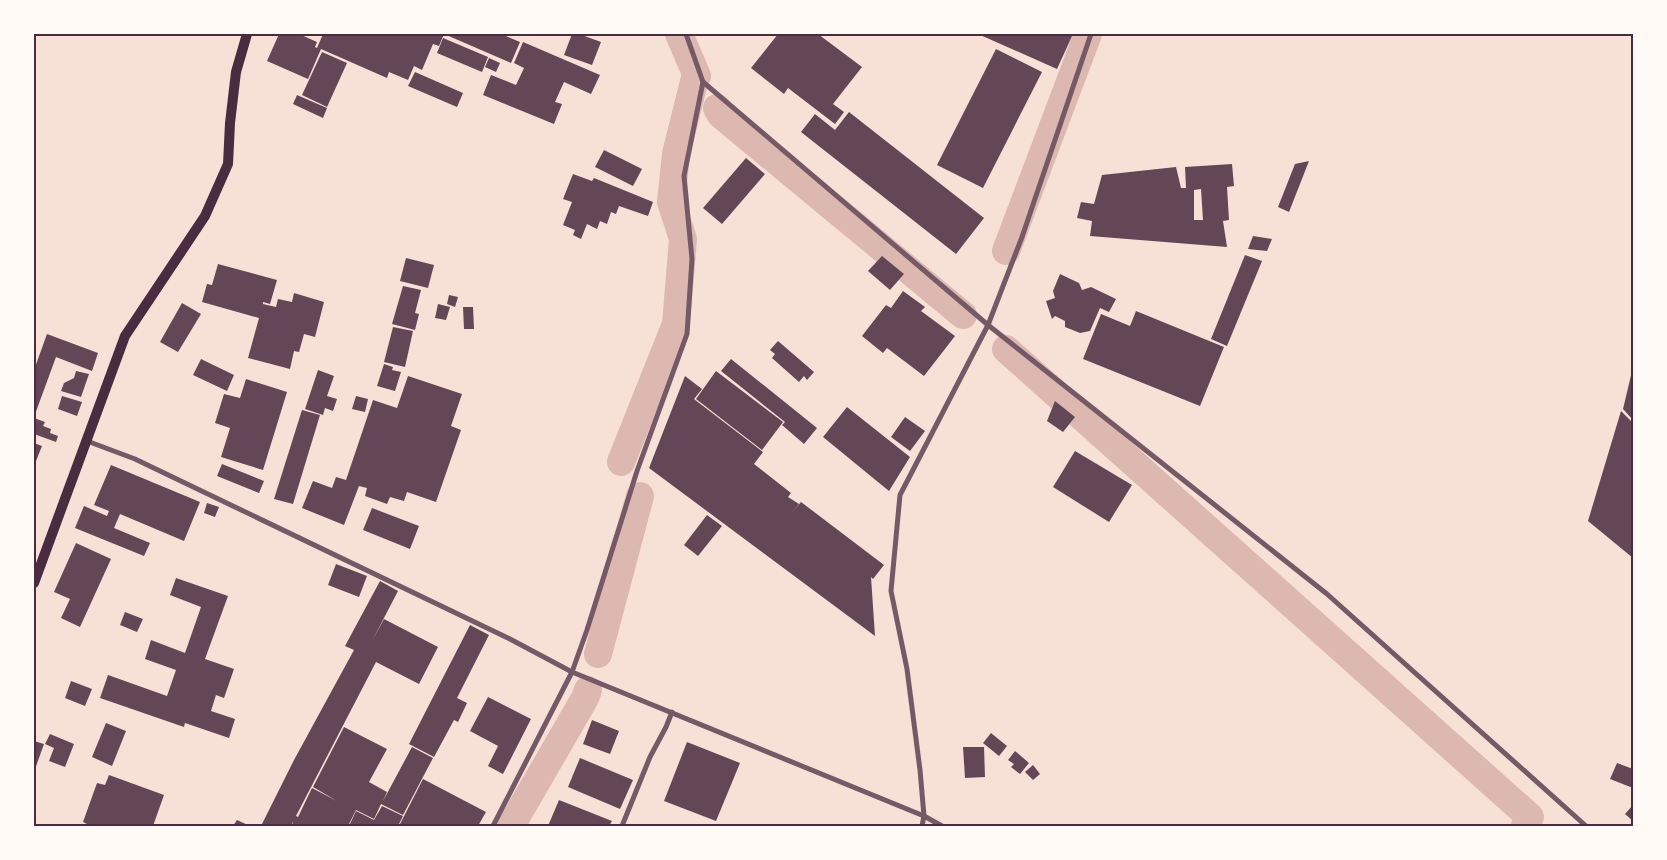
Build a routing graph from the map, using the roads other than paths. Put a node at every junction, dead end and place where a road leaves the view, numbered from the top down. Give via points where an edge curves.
1 (247, 34) edge
2 (686, 34) edge
3 (1091, 34) edge
4 (703, 82) junction
5 (988, 324) junction
6 (85, 440) junction
7 (34, 583) edge
8 (572, 672) junction
9 (672, 712) junction
10 (924, 816) junction
11 (493, 826) edge
12 (622, 826) edge
13 (922, 826) edge
14 (942, 826) edge
15 (1586, 826) edge

1 - 6 main road via 236,72 228,164 205,216 125,336
2 - 4 street
3 - 5 street via 1022,237
4 - 5 street
4 - 8 street via 684,176 692,259 687,334 637,471
5 - 10 street via 900,495 891,591 907,670
5 - 15 street via 1327,594
6 - 7 main road
6 - 8 street via 135,459
8 - 9 street
8 - 11 street
9 - 10 street
9 - 12 street
10 - 13 street
10 - 14 street

